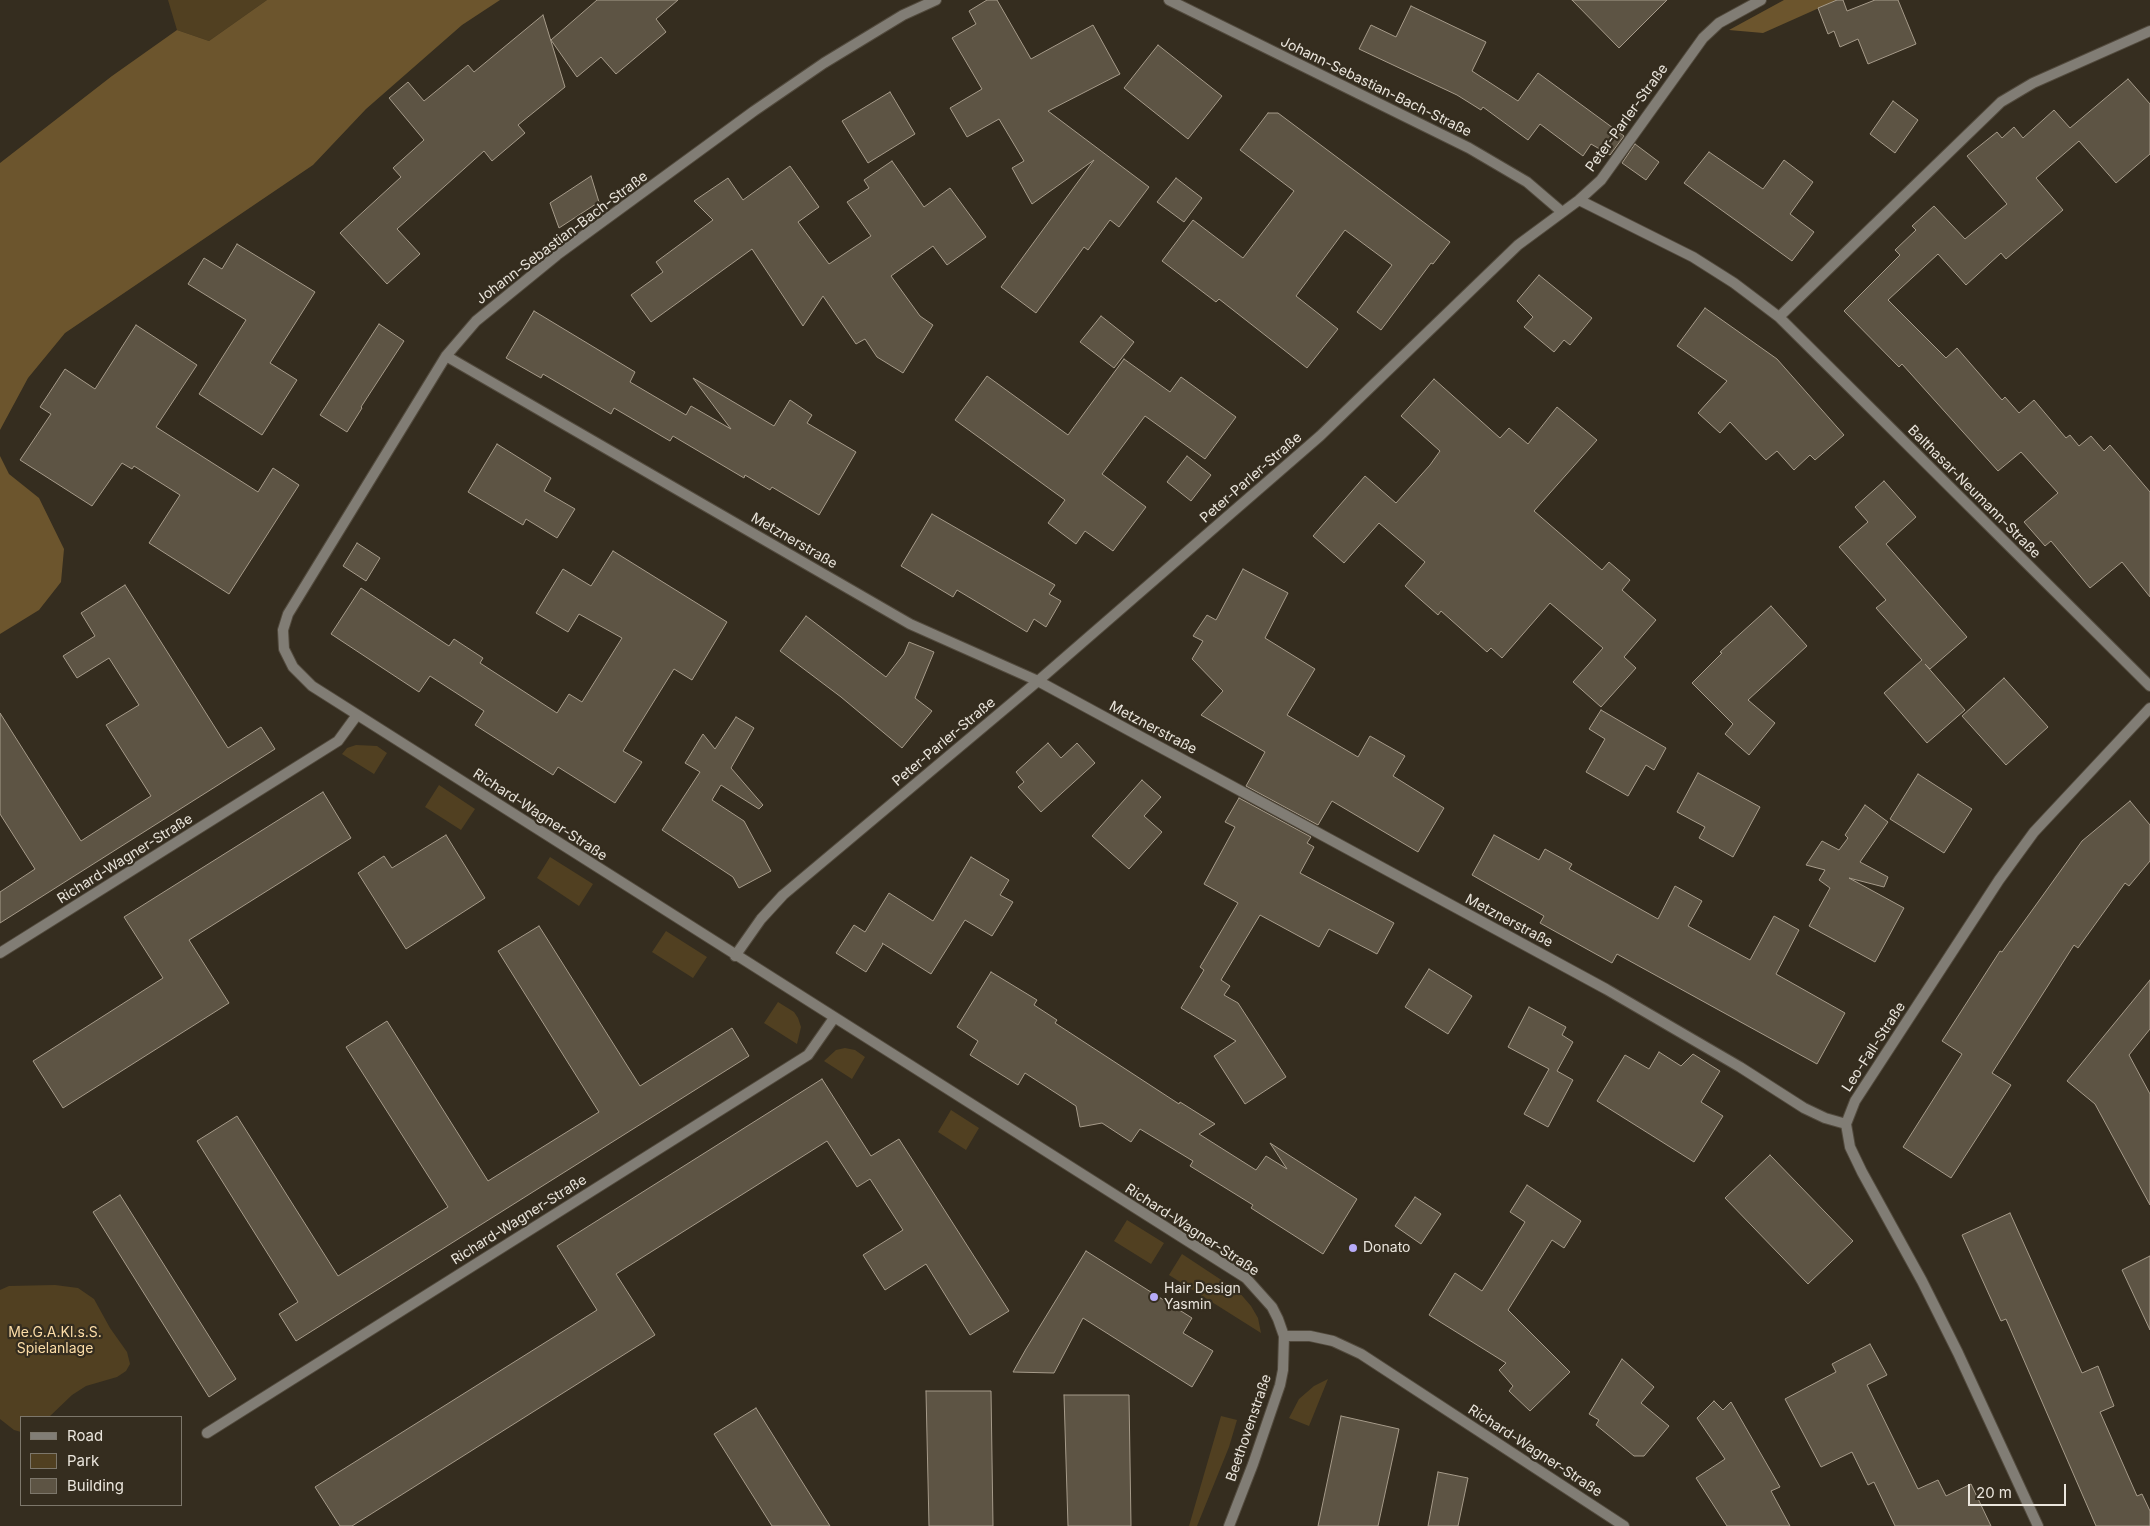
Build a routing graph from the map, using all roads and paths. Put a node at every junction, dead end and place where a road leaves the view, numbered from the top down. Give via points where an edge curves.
1 (936, 0) edge
2 (1169, 0) edge
3 (1761, 0) edge
4 (2150, 32) edge
5 (1579, 200) junction
6 (1562, 212) junction
7 (1779, 317) junction
8 (446, 356) junction
9 (284, 649) joint
10 (1038, 681) junction
11 (2150, 686) edge
12 (2150, 708) edge
13 (357, 715) junction
14 (0, 953) edge
15 (735, 956) junction
16 (834, 1018) junction
17 (1846, 1124) junction
18 (1284, 1336) junction
19 (207, 1433) dead end
20 (1229, 1526) edge
21 (1624, 1526) edge
22 (2038, 1526) edge

1 - 8 street, Johann-Sebastian-Bach-Straße via 903,15 832,58 746,117 557,255 476,321
2 - 6 street, Johann-Sebastian-Bach-Straße via 1469,148 1527,182
3 - 5 street, Peter-Parler-Straße via 1719,23 1703,38 1601,180
4 - 7 street via 2033,83 2001,102
5 - 6 street, Peter-Parler-Straße
5 - 7 street, Balthasar-Neumann-Straße via 1693,257
6 - 10 street, Peter-Parler-Straße via 1518,246 1320,436
7 - 11 street, Balthasar-Neumann-Straße
8 - 9 street, Johann-Sebastian-Bach-Straße via 288,614 283,630
8 - 10 street, Metznerstraße via 910,624
9 - 13 street, Richard-Wagner-Straße via 293,667 312,686
10 - 15 street, Peter-Parler-Straße via 783,895
10 - 17 street, Metznerstraße via 1606,989 1804,1108
12 - 17 street, Leo-Fall-Straße via 2034,832 1999,880 1855,1101
13 - 14 street, Richard-Wagner-Straße via 338,741
13 - 15 street, Richard-Wagner-Straße
15 - 16 street, Richard-Wagner-Straße
16 - 18 street, Richard-Wagner-Straße via 1246,1278 1272,1308
16 - 19 street, Richard-Wagner-Straße via 808,1055
17 - 22 street via 1850,1147 1922,1280
18 - 20 street, Beethovenstraße via 1280,1385
18 - 21 street, Richard-Wagner-Straße via 1333,1340 1361,1354

